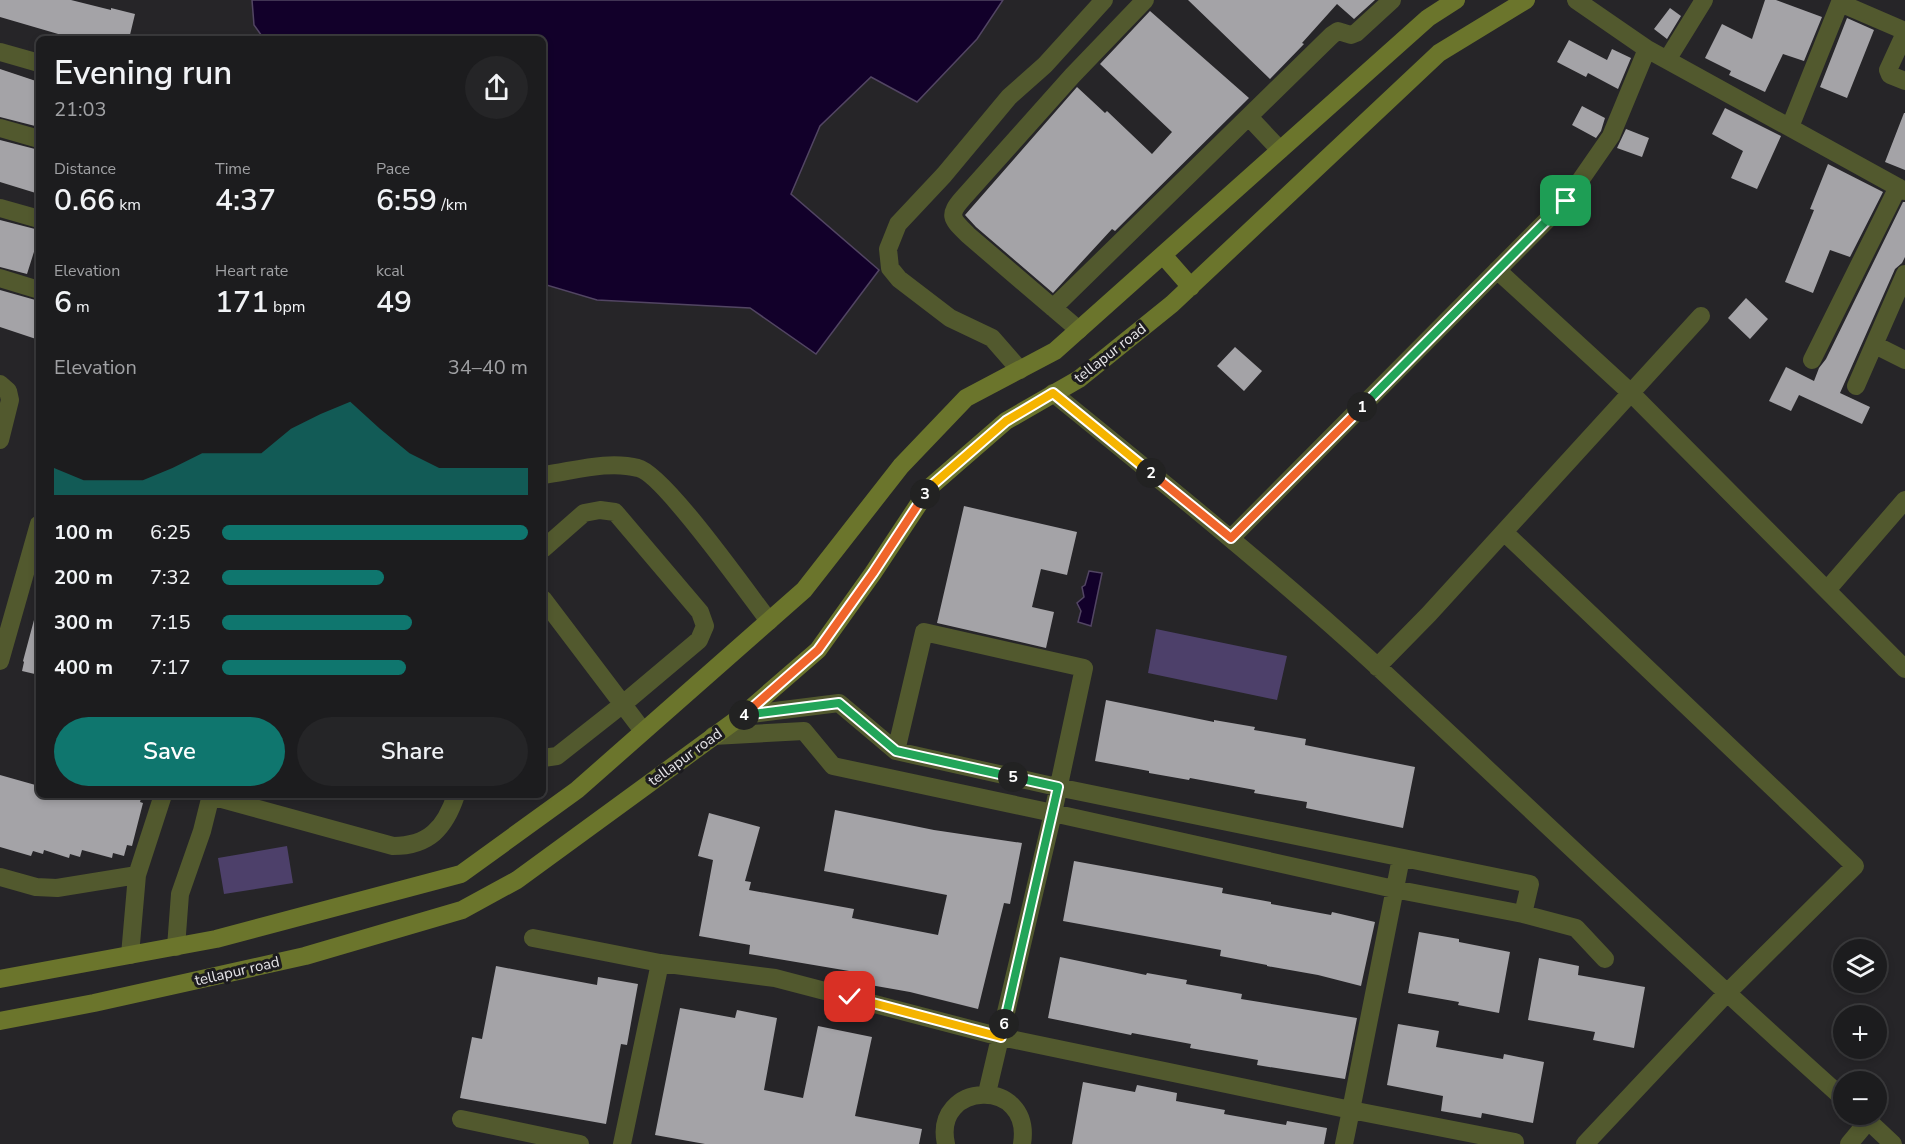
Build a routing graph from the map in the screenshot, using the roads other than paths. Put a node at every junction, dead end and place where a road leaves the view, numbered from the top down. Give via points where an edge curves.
1 (1104, 0) edge
2 (1145, 0) edge
3 (1392, 0) edge
4 (1456, 0) edge
5 (1526, 0) edge
6 (1576, 0) edge
7 (1704, 0) edge
8 (1840, 1) edge
9 (1905, 32) edge
10 (1647, 49) junction
11 (0, 52) edge
12 (1667, 60) junction
13 (36, 62) edge
14 (1905, 81) edge
15 (1249, 117) junction
16 (1790, 127) junction
17 (0, 128) edge
18 (36, 138) edge
19 (1280, 150) junction
20 (1901, 189) edge
21 (0, 208) edge
22 (36, 218) edge
23 (1163, 255) junction
24 (1497, 270) junction
25 (1905, 274) edge
26 (0, 278) edge
27 (1191, 287) junction
28 (36, 289) edge
29 (1053, 308) junction
30 (1701, 316) dead end
31 (1079, 330) junction
32 (1875, 345) junction
33 (1812, 360) dead end
34 (1905, 360) edge
35 (1020, 370) junction
36 (0, 384) edge
37 (1856, 386) dead end
38 (1053, 393) junction
39 (1631, 393) junction
40 (0, 440) edge
41 (546, 475) edge
42 (1905, 500) edge
43 (1504, 532) junction
44 (36, 535) edge
45 (1231, 538) junction
46 (546, 546) edge
47 (1827, 590) junction
48 (546, 603) edge
49 (769, 621) junction
50 (0, 661) edge
51 (1377, 667) junction
52 (1905, 669) edge
53 (623, 704) junction
54 (743, 715) junction
55 (643, 731) junction
56 (713, 736) junction
57 (896, 751) junction
58 (546, 758) edge
59 (1058, 787) junction
60 (162, 798) edge
61 (210, 798) edge
62 (218, 798) edge
63 (455, 798) edge
64 (1053, 813) junction
65 (1401, 858) junction
66 (137, 875) junction
67 (0, 877) edge
68 (1394, 889) junction
69 (1523, 914) junction
70 (533, 938) dead end
71 (176, 947) junction
72 (130, 955) junction
73 (1605, 959) dead end
74 (660, 963) junction
75 (0, 979) edge
76 (1726, 994) junction
77 (0, 1021) edge
78 (1001, 1037) junction
79 (1833, 1089) edge
80 (987, 1094) junction
81 (1351, 1110) junction
82 (461, 1119) dead end
83 (1860, 1125) edge
84 (1872, 1125) edge
85 (1515, 1142) dead end
86 (580, 1144) edge
87 (622, 1144) edge
88 (946, 1144) edge
89 (1022, 1144) edge
90 (1344, 1144) edge
91 (1585, 1144) edge
92 (1849, 1144) edge
93 (1893, 1144) edge

1 - 35 street via 1045,65 1009,97 898,224 888,249 890,268 899,279 950,318 992,338
2 - 29 street via 952,214 968,236
3 - 15 street via 1356,33 1332,34
4 - 19 street via 1428,18
5 - 27 street, tellapur road via 1439,53
6 - 10 street
7 - 12 street
8 - 9 street
8 - 16 street
9 - 14 street via 1888,70 1890,75
10 - 12 street
10 - 24 street via 1611,136 1566,201
11 - 13 street
12 - 16 street
15 - 19 street
15 - 29 street
16 - 20 street
17 - 18 street
19 - 23 street
20 - 33 street
21 - 22 street
23 - 27 street
23 - 31 street
24 - 39 street
24 - 45 street
25 - 32 street
26 - 28 street
27 - 38 street, tellapur road via 1079,379
29 - 31 street
30 - 39 street
31 - 35 street via 1056,351
32 - 34 street
32 - 37 street
35 - 49 street via 966,398 901,466 804,590
36 - 40 street via 8,391 10,400
38 - 45 street
38 - 54 street, tellapur road via 1006,421 930,487 818,650
39 - 43 street
39 - 47 street
41 - 49 street via 616,464 642,468 670,494
42 - 47 street
43 - 51 street
43 - 76 street via 1855,866
44 - 50 street
45 - 51 street
46 - 53 street via 584,513 615,512 700,612 705,626 699,639
47 - 52 street
48 - 53 street
49 - 55 street
51 - 76 street
53 - 55 street
53 - 58 street via 557,756
54 - 56 street, tellapur road
54 - 57 street via 839,703
55 - 71 street via 577,790 461,874
56 - 64 street via 804,730 833,766
56 - 77 street, tellapur road via 517,880 462,910 305,956
57 - 59 street
57 - 59 street via 924,632 935,634 1084,668
59 - 64 street
59 - 65 street
60 - 66 street
61 - 71 street via 180,894
62 - 63 street via 393,846 409,846 428,839 443,824
64 - 68 street
64 - 78 street
65 - 68 street
65 - 69 street via 1530,884
66 - 67 street via 57,888
66 - 72 street
68 - 69 street
68 - 81 street
69 - 73 street via 1576,928
70 - 74 street
71 - 72 street
72 - 75 street
74 - 78 street via 775,978
74 - 87 street
76 - 79 street
76 - 91 street
78 - 80 street
78 - 81 street
80 - 88 street via 973,1095 951,1111 945,1123
80 - 89 street via 1000,1097 1019,1116
81 - 85 street
81 - 90 street
82 - 86 street
83 - 92 street
84 - 93 street

